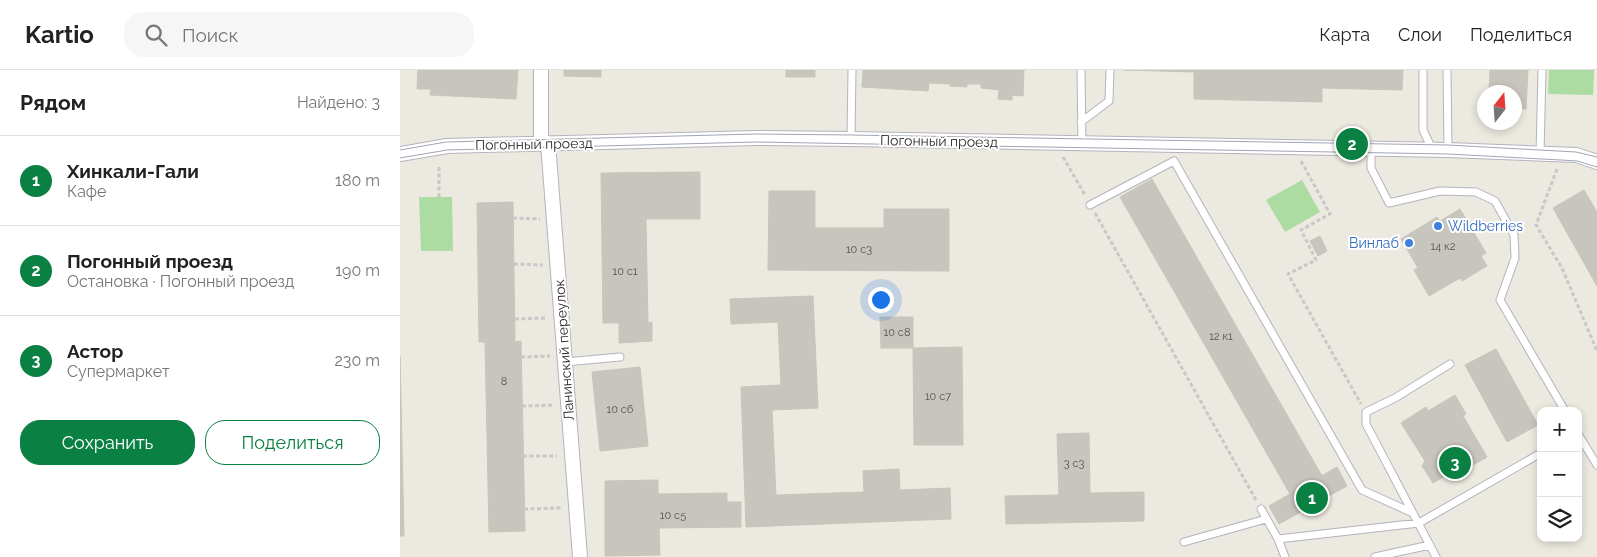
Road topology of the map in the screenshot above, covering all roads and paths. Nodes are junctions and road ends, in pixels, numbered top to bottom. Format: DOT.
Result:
graph roads {
  1 [pos="542,70"];
  2 [pos="852,70"];
  3 [pos="1080,70"];
  4 [pos="1110,70"];
  5 [pos="1423,70"];
  6 [pos="1447,70"];
  7 [pos="1542,70"];
  8 [pos="1082,122"];
  9 [pos="851,139"];
  10 [pos="544,143"];
  11 [pos="1055,143"];
  12 [pos="1082,144"];
  13 [pos="1293,148"];
  14 [pos="1371,149"];
  15 [pos="1432,149"];
  16 [pos="1448,150"];
  17 [pos="400,154"];
  18 [pos="1540,154"];
  19 [pos="1563,155"];
  20 [pos="1597,162"];
  21 [pos="440,167"];
  22 [pos="439,197"];
  23 [pos="1090,205"];
  24 [pos="513,218"];
  25 [pos="546,219"];
  26 [pos="514,264"];
  27 [pos="550,265"];
  28 [pos="554,318"];
  29 [pos="515,319"];
  30 [pos="1597,351"];
  31 [pos="521,357"];
  32 [pos="620,357"];
  33 [pos="561,359"];
  34 [pos="1450,364"];
  35 [pos="562,405"];
  36 [pos="522,406"];
  37 [pos="1562,407"];
  38 [pos="1366,412"];
  39 [pos="1582,440"];
  40 [pos="1537,455"];
  41 [pos="523,456"];
  42 [pos="566,456"];
  43 [pos="1597,464"];
  44 [pos="524,508"];
  45 [pos="570,508"];
  46 [pos="1261,509"];
  47 [pos="1413,513"];
  48 [pos="1266,519"];
  49 [pos="1419,523"];
  50 [pos="1278,540"];
  51 [pos="1184,542"];
  52 [pos="1430,546"];
  53 [pos="580,557"];
  54 [pos="1285,557"];
  55 [pos="1375,557"];
  56 [pos="1436,557"];
  1 -- 10 [label="street, Ланинский переулок"];
  2 -- 9 [label="lane"];
  3 -- 8 [label="lane"];
  4 -- 8 [label="lane"];
  5 -- 15 [label="lane"];
  6 -- 16 [label="lane"];
  7 -- 18 [label="lane"];
  8 -- 12 [label="lane"];
  9 -- 10 [label="street, Погонный проезд"];
  9 -- 11 [label="street, Погонный проезд"];
  10 -- 17 [label="street, Погонный проезд"];
  10 -- 33 [label="street, Ланинский переулок"];
  11 -- 12 [label="street, Погонный проезд"];
  11 -- 23 [label="path"];
  12 -- 13 [label="street, Погонный проезд"];
  13 -- 14 [label="street, Погонный проезд"];
  13 -- 38 [label="path"];
  14 -- 15 [label="street, Погонный проезд"];
  14 -- 37 [label="lane"];
  15 -- 16 [label="street, Погонный проезд"];
  16 -- 18 [label="street, Погонный проезд"];
  18 -- 19 [label="street, Погонный проезд"];
  19 -- 20 [label="street, Погонный проезд"];
  19 -- 30 [label="path"];
  21 -- 22 [label="path"];
  23 -- 46 [label="path"];
  23 -- 47 [label="lane"];
  24 -- 25 [label="path"];
  26 -- 27 [label="path"];
  28 -- 29 [label="path"];
  31 -- 33 [label="path"];
  32 -- 33 [label="lane"];
  33 -- 53 [label="street, Ланинский переулок"];
  34 -- 38 [label="lane"];
  35 -- 36 [label="path"];
  38 -- 47 [label="lane"];
  39 -- 43 [label="lane"];
  40 -- 49 [label="lane"];
  41 -- 42 [label="path"];
  44 -- 45 [label="path"];
  46 -- 48 [label="lane"];
  47 -- 49 [label="lane"];
  48 -- 50 [label="lane"];
  48 -- 51 [label="lane"];
  49 -- 50 [label="lane"];
  49 -- 52 [label="lane"];
  50 -- 54 [label="lane"];
  52 -- 55 [label="lane"];
  52 -- 56 [label="lane"];
}
